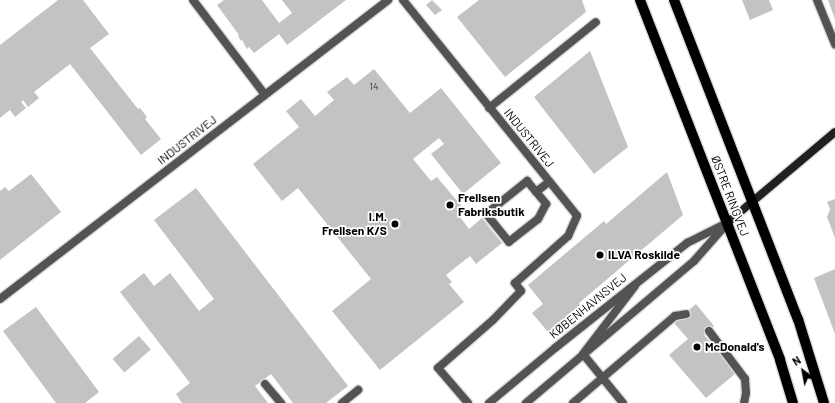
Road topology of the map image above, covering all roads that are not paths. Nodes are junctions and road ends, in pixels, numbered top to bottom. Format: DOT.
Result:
graph roads {
  1 [pos="193,0"];
  2 [pos="388,0"];
  3 [pos="403,0"];
  4 [pos="640,0"];
  5 [pos="674,0"];
  6 [pos="817,0"];
  7 [pos="596,22"];
  8 [pos="835,44"];
  9 [pos="265,95"];
  10 [pos="490,108"];
  11 [pos="834,135"];
  12 [pos="549,182"];
  13 [pos="536,192"];
  14 [pos="753,200"];
  15 [pos="727,223"];
  16 [pos="640,280"];
  17 [pos="0,300"];
  18 [pos="686,314"];
  19 [pos="708,331"];
  20 [pos="583,354"];
  21 [pos="602,378"];
  22 [pos="265,384"];
  23 [pos="358,390"];
  24 [pos="281,403"];
  25 [pos="342,403"];
  26 [pos="468,403"];
  27 [pos="489,403"];
  28 [pos="526,403"];
  29 [pos="573,403"];
  30 [pos="623,403"];
  31 [pos="744,403"];
  32 [pos="793,403"];
  33 [pos="824,403"];
  1 -- 9 [label="street"];
  2 -- 9 [label="street, INDUSTRIVEJ"];
  3 -- 10 [label="street, INDUSTRIVEJ"];
  4 -- 15 [label="main road, ØSTRE RINGVEJ"];
  5 -- 14 [label="main road, ØSTRE RINGVEJ"];
  6 -- 8 [label="street"];
  7 -- 10 [label="street"];
  9 -- 17 [label="street, INDUSTRIVEJ"];
  10 -- 12 [label="street, INDUSTRIVEJ"];
  11 -- 14 [label="main road, KØBENHAVNSVEJ"];
  12 -- 13 [label="street"];
  12 -- 26 [label="street, INDUSTRIVEJ"];
  13 -- 13 [label="street"];
  14 -- 15 [label="main road, KØBENHAVNSVEJ"];
  14 -- 33 [label="main road, ØSTRE RINGVEJ"];
  15 -- 16 [label="street, KØBENHAVNSVEJ"];
  15 -- 20 [label="street, KØBENHAVNSVEJ"];
  15 -- 32 [label="main road, ØSTRE RINGVEJ"];
  16 -- 20 [label="street"];
  16 -- 27 [label="street, KØBENHAVNSVEJ"];
  18 -- 21 [label="street"];
  19 -- 31 [label="street"];
  20 -- 21 [label="street"];
  20 -- 28 [label="street, KØBENHAVNSVEJ"];
  21 -- 29 [label="street"];
  21 -- 30 [label="street"];
  22 -- 24 [label="street"];
  23 -- 25 [label="street"];
}
